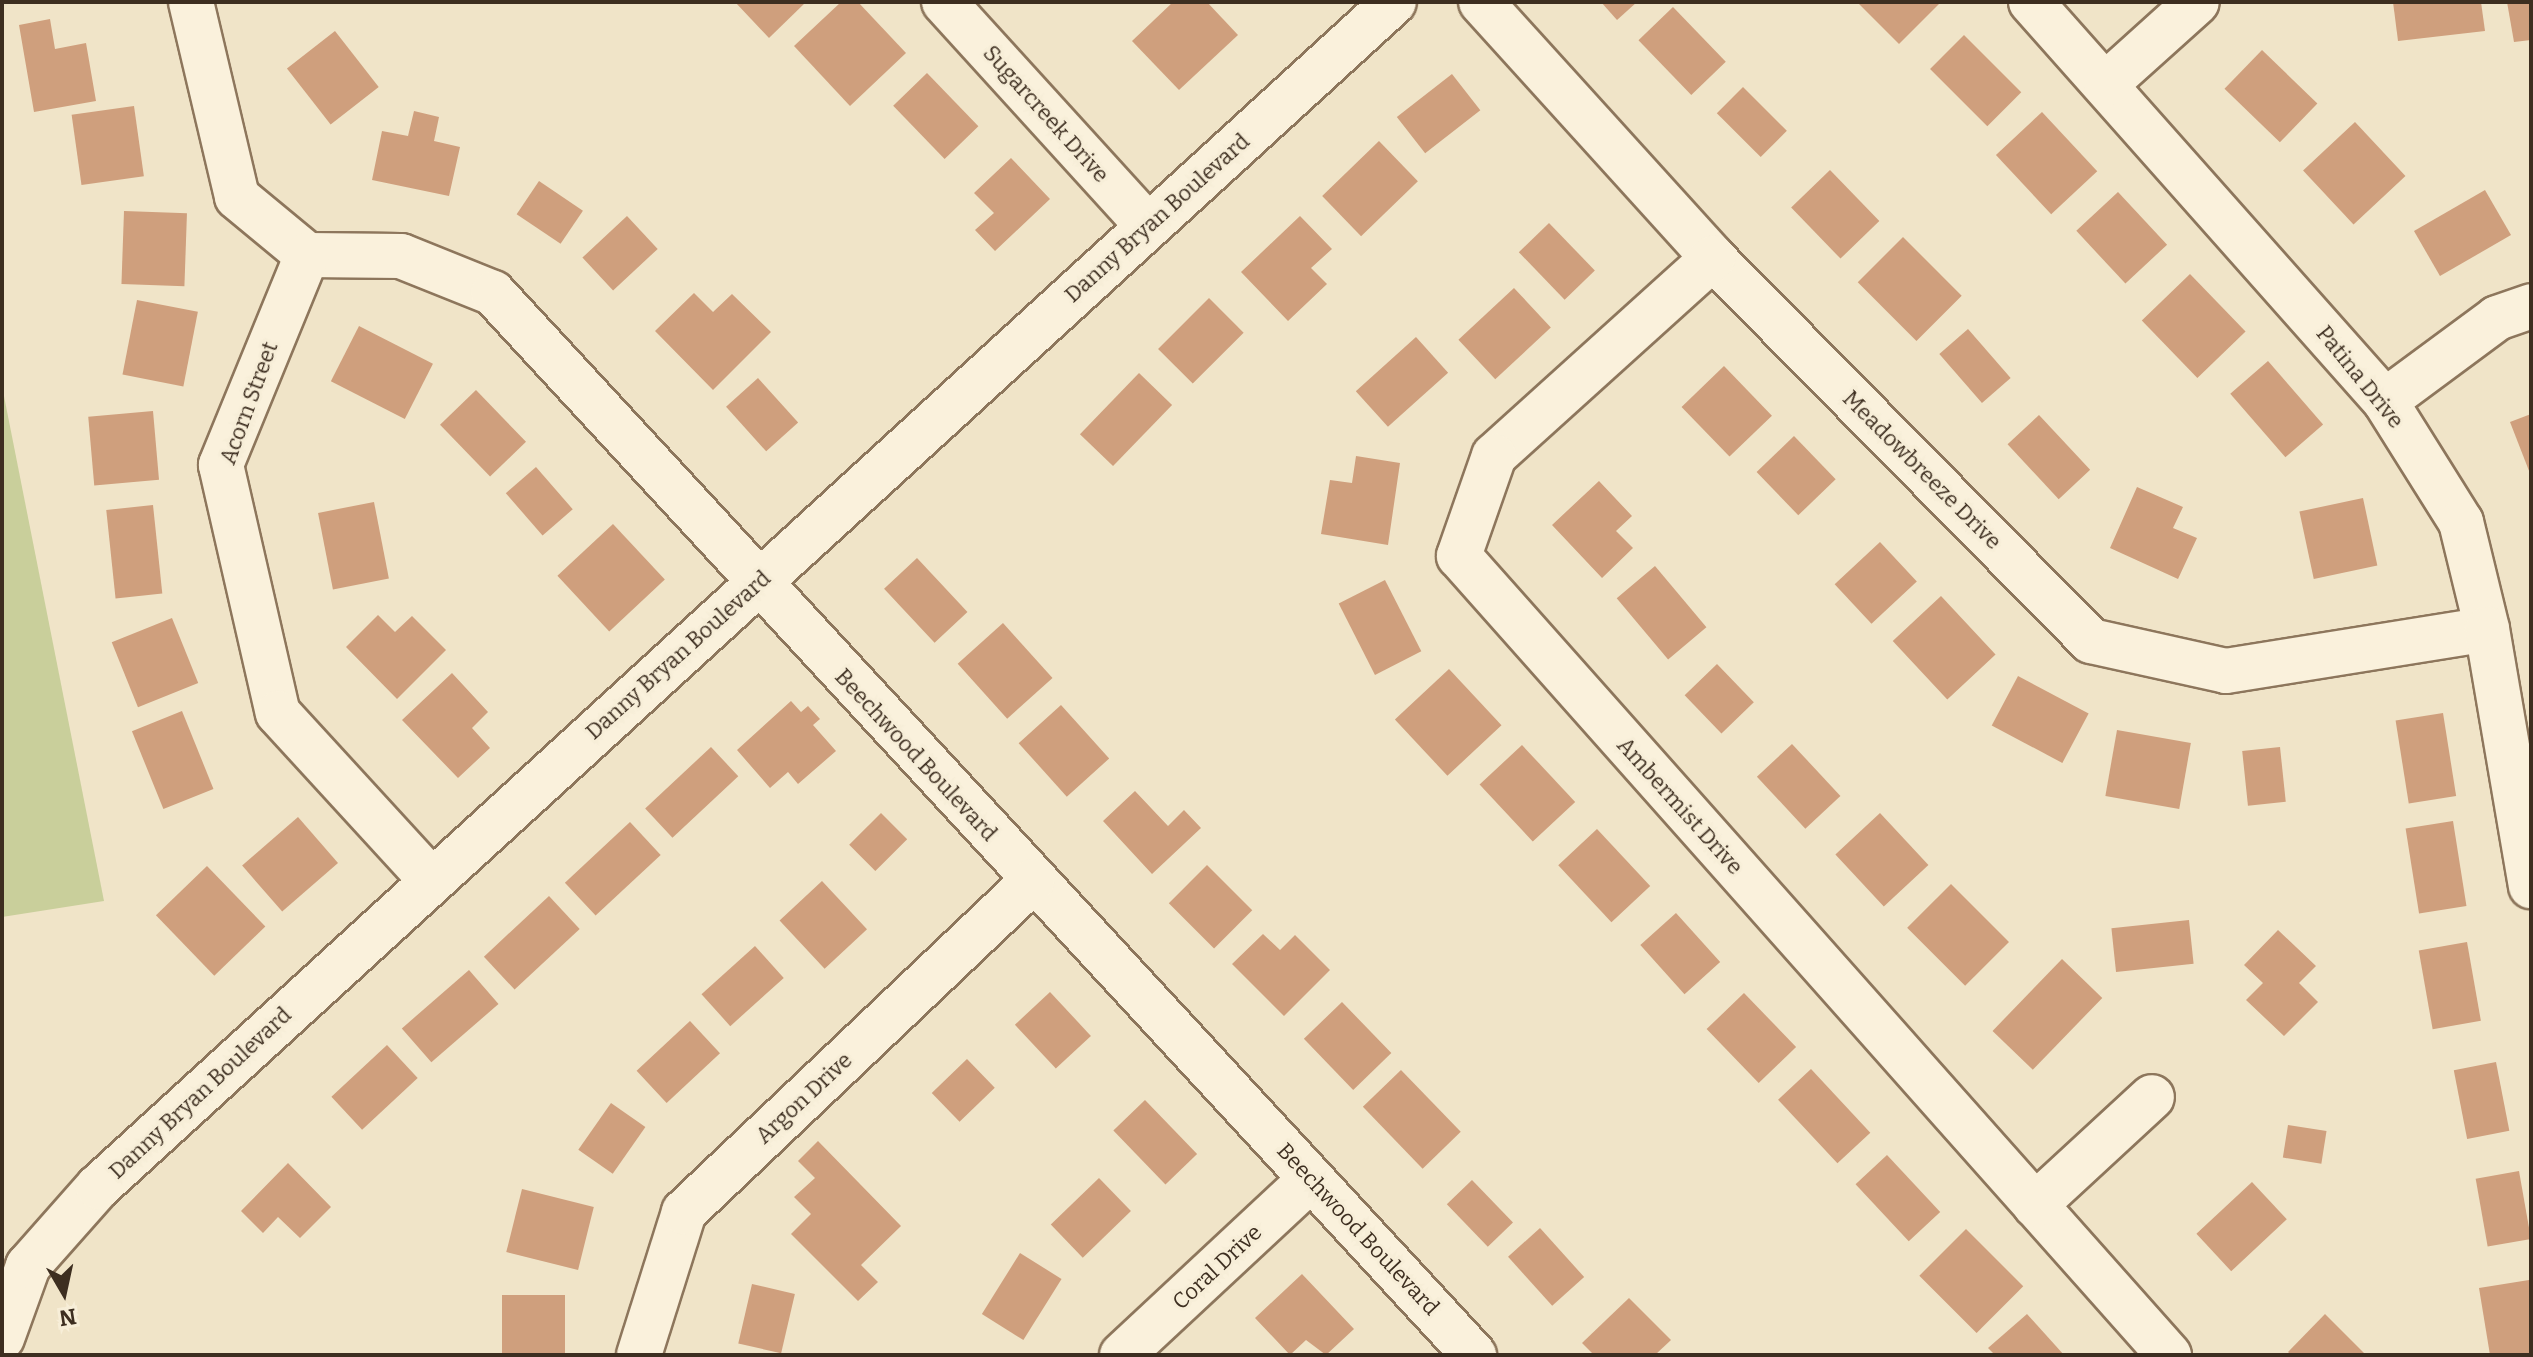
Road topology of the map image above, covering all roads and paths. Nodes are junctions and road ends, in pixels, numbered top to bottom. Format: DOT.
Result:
graph roads {
  1 [pos="191,2"];
  2 [pos="944,2"];
  3 [pos="1394,2"];
  4 [pos="1481,2"];
  5 [pos="2031,2"];
  6 [pos="2197,2"];
  7 [pos="2106,84"];
  8 [pos="1148,226"];
  9 [pos="307,255"];
  10 [pos="1713,258"];
  11 [pos="2531,306"];
  12 [pos="2385,401"];
  13 [pos="757,582"];
  14 [pos="2487,629"];
  15 [pos="431,880"];
  16 [pos="1032,882"];
  17 [pos="2531,886"];
  18 [pos="2152,1097"];
  19 [pos="1311,1179"];
  20 [pos="2035,1205"];
  21 [pos="2,1338"];
  22 [pos="639,1355"];
  23 [pos="1122,1355"];
  24 [pos="1474,1355"];
  25 [pos="2169,1355"];
  1 -- 9 [label="street"];
  2 -- 8 [label="street, Sugarcreek Drive"];
  3 -- 8 [label="street, Danny Bryan Boulevard"];
  4 -- 10 [label="street, Meadowbreeze Drive"];
  5 -- 7 [label="street, Patina Drive"];
  6 -- 7 [label="street"];
  7 -- 12 [label="street, Patina Drive"];
  8 -- 13 [label="street, Danny Bryan Boulevard"];
  9 -- 13 [label="street, Beechwood Boulevard"];
  9 -- 15 [label="street, Acorn Street"];
  10 -- 14 [label="street, Meadowbreeze Drive"];
  10 -- 20 [label="street, Ambermist Drive"];
  11 -- 12 [label="street"];
  12 -- 14 [label="street, Patina Drive"];
  13 -- 15 [label="street, Danny Bryan Boulevard"];
  13 -- 16 [label="street, Beechwood Boulevard"];
  14 -- 17 [label="street, Patina Drive"];
  15 -- 21 [label="street, Danny Bryan Boulevard"];
  16 -- 19 [label="street, Beechwood Boulevard"];
  16 -- 22 [label="street, Argon Drive"];
  18 -- 20 [label="street"];
  19 -- 23 [label="street, Coral Drive"];
  19 -- 24 [label="street, Beechwood Boulevard"];
  20 -- 25 [label="street, Ambermist Drive"];
}
